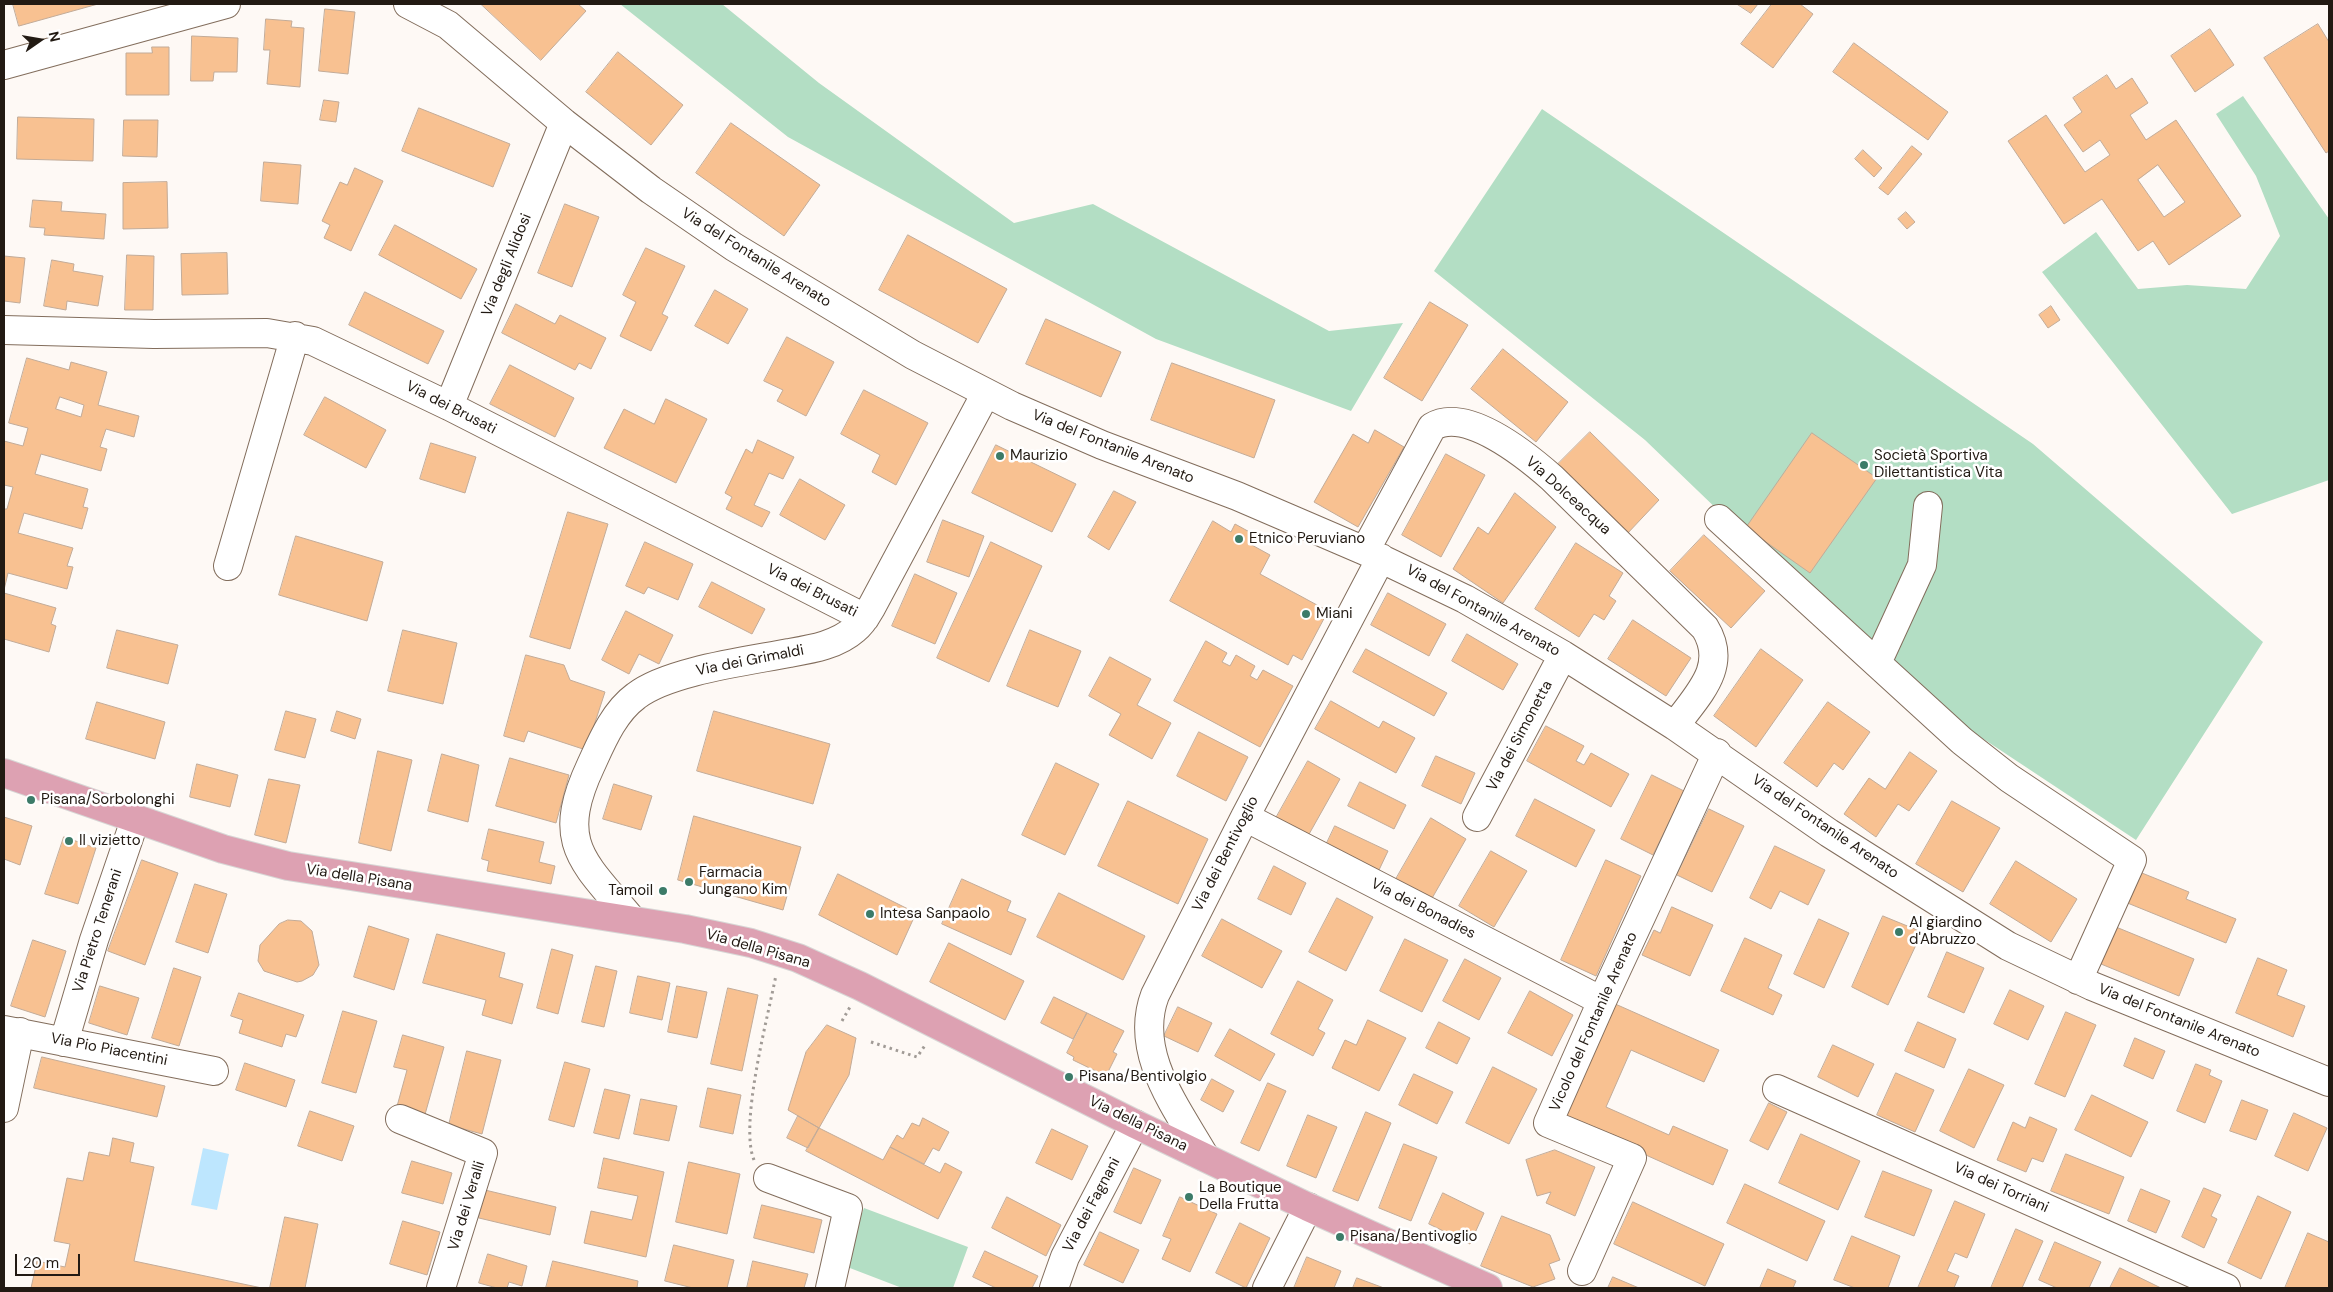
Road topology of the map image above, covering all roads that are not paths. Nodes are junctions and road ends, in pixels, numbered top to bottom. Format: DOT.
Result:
graph roads {
  1 [pos="226,4"];
  2 [pos="408,4"];
  3 [pos="4,65"];
  4 [pos="564,123"];
  5 [pos="4,330"];
  6 [pos="295,336"];
  7 [pos="986,393"];
  8 [pos="449,406"];
  9 [pos="1928,506"];
  10 [pos="1719,519"];
  11 [pos="1373,554"];
  12 [pos="228,566"];
  13 [pos="865,618"];
  14 [pos="1563,655"];
  15 [pos="1877,663"];
  16 [pos="1675,726"];
  17 [pos="1717,753"];
  18 [pos="4,773"];
  19 [pos="1244,817"];
  20 [pos="1477,817"];
  21 [pos="134,820"];
  22 [pos="632,920"];
  23 [pos="2078,980"];
  24 [pos="1602,1001"];
  25 [pos="12,1031"];
  26 [pos="64,1042"];
  27 [pos="214,1071"];
  28 [pos="2329,1082"];
  29 [pos="1777,1088"];
  30 [pos="4,1108"];
  31 [pos="400,1119"];
  32 [pos="1135,1124"];
  33 [pos="1204,1157"];
  34 [pos="768,1178"];
  35 [pos="1308,1206"];
  36 [pos="1582,1270"];
  37 [pos="1482,1287"];
  38 [pos="442,1288"];
  39 [pos="830,1288"];
  40 [pos="1054,1288"];
  41 [pos="1267,1288"];
  42 [pos="2226,1288"];
  1 -- 3 [label="street"];
  2 -- 4 [label="street, Via del Fontanile Arenato"];
  4 -- 7 [label="street, Via del Fontanile Arenato"];
  4 -- 8 [label="street, Via degli Alidosi"];
  5 -- 6 [label="street, Via dei Brusati"];
  6 -- 8 [label="street, Via dei Brusati"];
  6 -- 12 [label="street"];
  7 -- 11 [label="street, Via del Fontanile Arenato"];
  7 -- 13 [label="street, Via dei Grimaldi"];
  8 -- 13 [label="street, Via dei Brusati"];
  9 -- 15 [label="street"];
  10 -- 15 [label="street"];
  11 -- 14 [label="street, Via del Fontanile Arenato"];
  11 -- 16 [label="street, Via Dolceacqua"];
  11 -- 19 [label="street, Via dei Bentivoglio"];
  13 -- 22 [label="street, Via dei Grimaldi"];
  14 -- 16 [label="street, Via del Fontanile Arenato"];
  14 -- 20 [label="street, Via dei Simonetta"];
  15 -- 23 [label="street"];
  16 -- 17 [label="street, Via del Fontanile Arenato"];
  17 -- 23 [label="street, Via del Fontanile Arenato"];
  17 -- 24 [label="street, Vicolo del Fontanile Arenato"];
  18 -- 21 [label="main road, Via della Pisana"];
  19 -- 24 [label="street, Via dei Bonadies"];
  19 -- 33 [label="street, Via dei Bentivoglio"];
  21 -- 22 [label="main road, Via della Pisana"];
  21 -- 26 [label="street, Via Pietro Tenerani"];
  22 -- 32 [label="main road, Via della Pisana"];
  23 -- 28 [label="street, Via del Fontanile Arenato"];
  24 -- 36 [label="street, Vicolo del Fontanile Arenato"];
  25 -- 26 [label="street, Via Pio Piacentini"];
  25 -- 30 [label="street"];
  26 -- 27 [label="street, Via Pio Piacentini"];
  29 -- 42 [label="street, Via dei Torriani"];
  31 -- 38 [label="street, Via dei Veralli"];
  32 -- 33 [label="main road, Via della Pisana"];
  32 -- 40 [label="street, Via dei Fagnani"];
  33 -- 35 [label="main road, Via della Pisana"];
  34 -- 39 [label="street"];
  35 -- 37 [label="main road, Via della Pisana"];
  35 -- 41 [label="street"];
}
